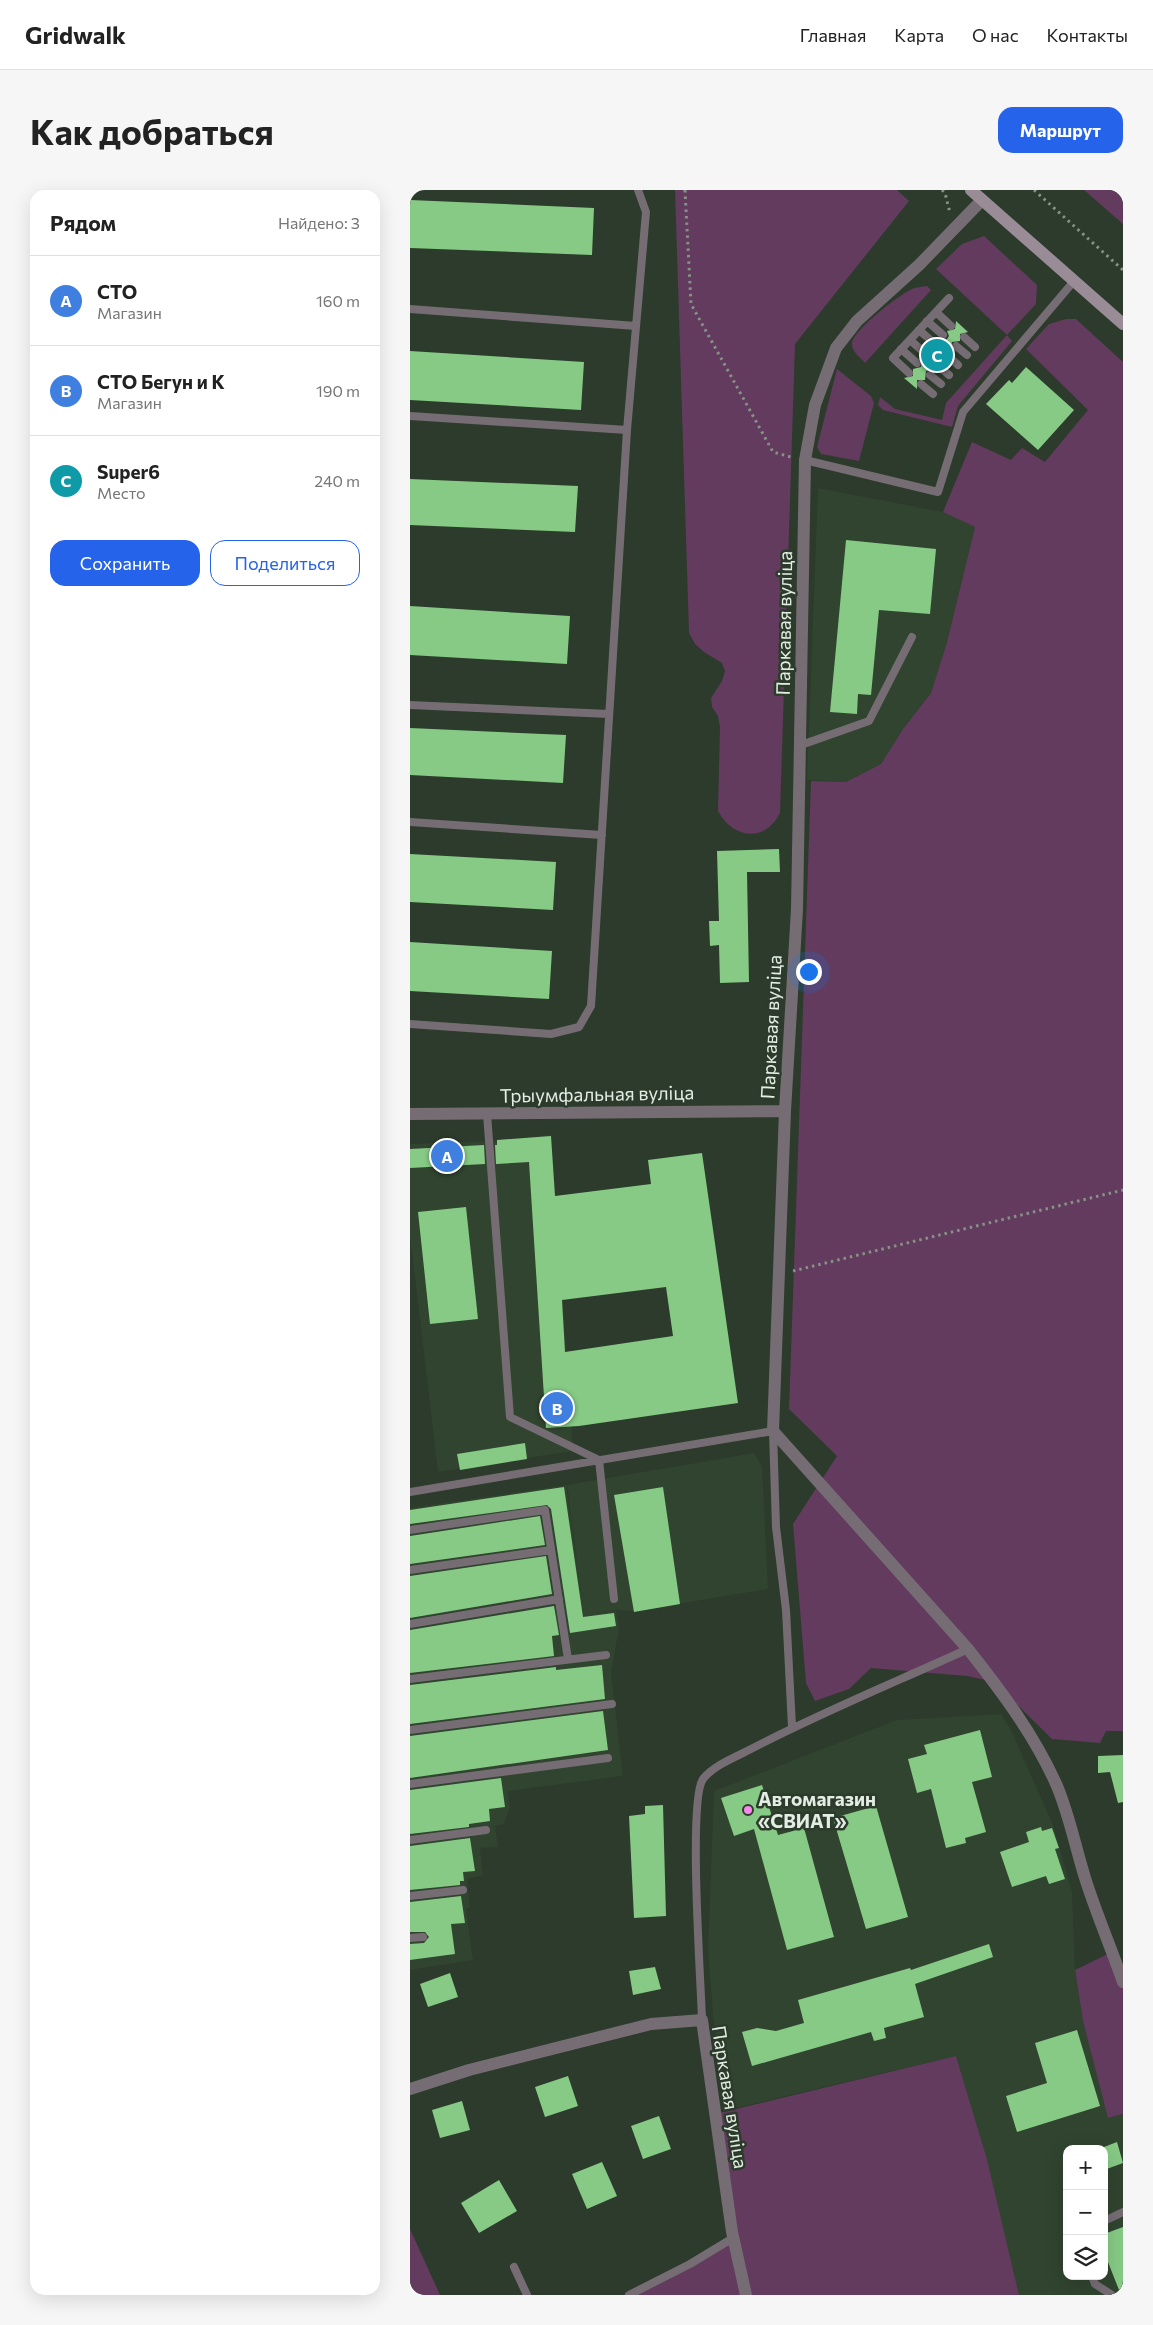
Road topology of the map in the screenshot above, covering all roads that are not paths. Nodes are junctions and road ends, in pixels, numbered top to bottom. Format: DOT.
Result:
graph roads {
  1 [pos="638,190"];
  2 [pos="971,190"];
  3 [pos="982,200"];
  4 [pos="1074,282"];
  5 [pos="949,298"];
  6 [pos="410,309"];
  7 [pos="936,312"];
  8 [pos="927,321"];
  9 [pos="1123,324"];
  10 [pos="636,326"];
  11 [pos="951,326"];
  12 [pos="919,330"];
  13 [pos="943,335"];
  14 [pos="964,337"];
  15 [pos="910,340"];
  16 [pos="935,344"];
  17 [pos="956,346"];
  18 [pos="975,347"];
  19 [pos="901,349"];
  20 [pos="926,354"];
  21 [pos="947,355"];
  22 [pos="967,355"];
  23 [pos="918,364"];
  24 [pos="938,365"];
  25 [pos="958,365"];
  26 [pos="909,373"];
  27 [pos="930,374"];
  28 [pos="949,375"];
  29 [pos="921,384"];
  30 [pos="941,384"];
  31 [pos="932,394"];
  32 [pos="410,416"];
  33 [pos="627,430"];
  34 [pos="805,460"];
  35 [pos="912,637"];
  36 [pos="410,705"];
  37 [pos="609,714"];
  38 [pos="801,745"];
  39 [pos="410,822"];
  40 [pos="602,835"];
  41 [pos="410,1024"];
  42 [pos="785,1111"];
  43 [pos="410,1114"];
  44 [pos="487,1114"];
  45 [pos="773,1431"];
  46 [pos="599,1460"];
  47 [pos="410,1492"];
  48 [pos="410,1530"];
  49 [pos="551,1550"];
  50 [pos="410,1570"];
  51 [pos="559,1599"];
  52 [pos="614,1599"];
  53 [pos="410,1624"];
  54 [pos="968,1649"];
  55 [pos="606,1655"];
  56 [pos="568,1659"];
  57 [pos="410,1679"];
  58 [pos="612,1704"];
  59 [pos="792,1727"];
  60 [pos="410,1730"];
  61 [pos="608,1758"];
  62 [pos="410,1784"];
  63 [pos="486,1830"];
  64 [pos="410,1840"];
  65 [pos="463,1890"];
  66 [pos="410,1896"];
  67 [pos="423,1937"];
  68 [pos="410,1938"];
  69 [pos="1123,1982"];
  70 [pos="702,2020"];
  71 [pos="410,2089"];
  72 [pos="1123,2212"];
  73 [pos="1108,2219"];
  74 [pos="733,2238"];
  75 [pos="514,2267"];
  76 [pos="1094,2280"];
  77 [pos="527,2295"];
  78 [pos="629,2295"];
  79 [pos="746,2295"];
  80 [pos="1112,2295"];
  1 -- 10 [label="lane"];
  2 -- 3 [label="main road"];
  3 -- 4 [label="main road"];
  3 -- 34 [label="street, Паркавая вуліца"];
  4 -- 9 [label="main road"];
  4 -- 34 [label="lane"];
  5 -- 7 [label="lane"];
  6 -- 10 [label="lane"];
  7 -- 8 [label="lane"];
  7 -- 11 [label="lane"];
  8 -- 12 [label="lane"];
  8 -- 13 [label="lane"];
  10 -- 33 [label="lane"];
  12 -- 15 [label="lane"];
  12 -- 16 [label="lane"];
  14 -- 18 [label="lane"];
  15 -- 19 [label="lane"];
  15 -- 20 [label="lane"];
  17 -- 22 [label="lane"];
  19 -- 23 [label="lane"];
  19 -- 26 [label="lane"];
  21 -- 25 [label="lane"];
  24 -- 28 [label="lane"];
  27 -- 30 [label="lane"];
  29 -- 31 [label="lane"];
  32 -- 33 [label="lane"];
  33 -- 37 [label="lane"];
  34 -- 38 [label="street, Паркавая вуліца"];
  35 -- 38 [label="lane"];
  36 -- 37 [label="lane"];
  37 -- 40 [label="lane"];
  38 -- 42 [label="street, Паркавая вуліца"];
  39 -- 40 [label="lane"];
  40 -- 41 [label="lane"];
  42 -- 44 [label="street, Трыумфальная вуліца"];
  42 -- 45 [label="street, Паркавая вуліца"];
  43 -- 44 [label="street, Трыумфальная вуліца"];
  44 -- 46 [label="lane"];
  45 -- 46 [label="lane"];
  45 -- 54 [label="street"];
  45 -- 59 [label="lane"];
  46 -- 47 [label="lane"];
  46 -- 52 [label="lane"];
  48 -- 49 [label="lane"];
  49 -- 50 [label="lane"];
  49 -- 51 [label="lane"];
  51 -- 53 [label="lane"];
  51 -- 56 [label="lane"];
  54 -- 59 [label="lane"];
  54 -- 69 [label="street"];
  55 -- 56 [label="lane"];
  56 -- 57 [label="lane"];
  58 -- 60 [label="lane"];
  59 -- 70 [label="lane"];
  61 -- 62 [label="lane"];
  63 -- 64 [label="lane"];
  65 -- 66 [label="lane"];
  67 -- 68 [label="lane"];
  70 -- 71 [label="street, Паркавая вуліца"];
  70 -- 74 [label="street, Паркавая вуліца"];
  72 -- 73 [label="lane"];
  74 -- 78 [label="lane"];
  74 -- 79 [label="street, Паркавая вуліца"];
  75 -- 77 [label="lane"];
  76 -- 80 [label="lane"];
}
